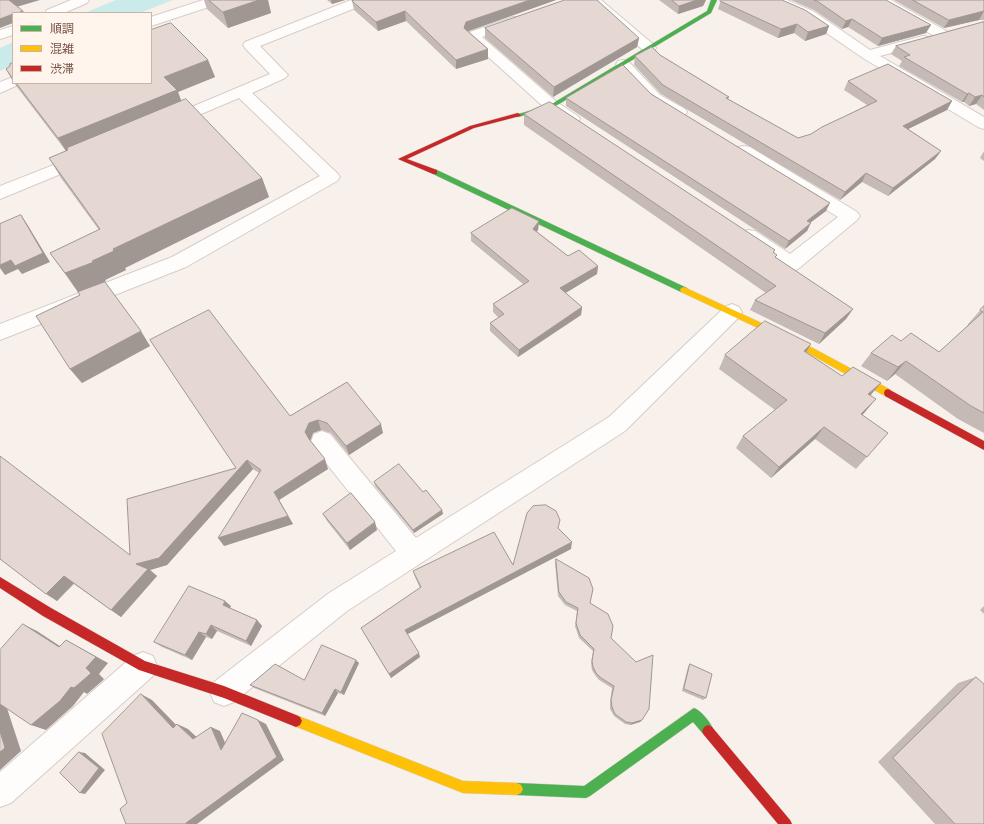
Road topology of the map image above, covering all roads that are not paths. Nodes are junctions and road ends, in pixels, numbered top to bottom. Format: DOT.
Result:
graph roads {
  1 [pos="82,0"];
  2 [pos="216,0"];
  3 [pos="363,0"];
  4 [pos="593,0"];
  5 [pos="714,0"];
  6 [pos="881,0"];
  7 [pos="780,1"];
  8 [pos="54,12"];
  9 [pos="530,16"];
  10 [pos="152,22"];
  11 [pos="12,30"];
  12 [pos="958,31"];
  13 [pos="0,35"];
  14 [pos="943,35"];
  15 [pos="649,48"];
  16 [pos="868,55"];
  17 [pos="623,64"];
  18 [pos="12,82"];
  19 [pos="0,88"];
  20 [pos="241,91"];
  21 [pos="552,106"];
  22 [pos="696,122"];
  23 [pos="984,124"];
  24 [pos="154,128"];
  25 [pos="585,128"];
  26 [pos="729,142"];
  27 [pos="95,153"];
  28 [pos="0,193"];
  29 [pos="738,228"];
  30 [pos="732,312"];
  31 [pos="0,332"];
  32 [pos="322,440"];
  33 [pos="984,446"];
  34 [pos="414,554"];
  35 [pos="0,582"];
  36 [pos="143,666"];
  37 [pos="224,692"];
  38 [pos="0,792"];
  39 [pos="786,824"];
  1 -- 8 [label="street"];
  2 -- 10 [label="street"];
  3 -- 20 [label="street"];
  4 -- 15 [label="street"];
  5 -- 15 [label="street"];
  6 -- 14 [label="street"];
  7 -- 16 [label="street"];
  9 -- 21 [label="street"];
  11 -- 13 [label="street"];
  12 -- 14 [label="street"];
  14 -- 16 [label="street"];
  15 -- 17 [label="street"];
  16 -- 23 [label="street"];
  17 -- 21 [label="street"];
  17 -- 22 [label="street"];
  18 -- 19 [label="street"];
  20 -- 24 [label="street"];
  20 -- 31 [label="street"];
  21 -- 25 [label="street"];
  21 -- 30 [label="street"];
  26 -- 29 [label="street"];
  27 -- 28 [label="street"];
  30 -- 33 [label="street"];
  30 -- 34 [label="street"];
  32 -- 34 [label="street"];
  34 -- 37 [label="street"];
  35 -- 36 [label="street"];
  36 -- 37 [label="street"];
  36 -- 38 [label="street"];
  37 -- 39 [label="street"];
}
